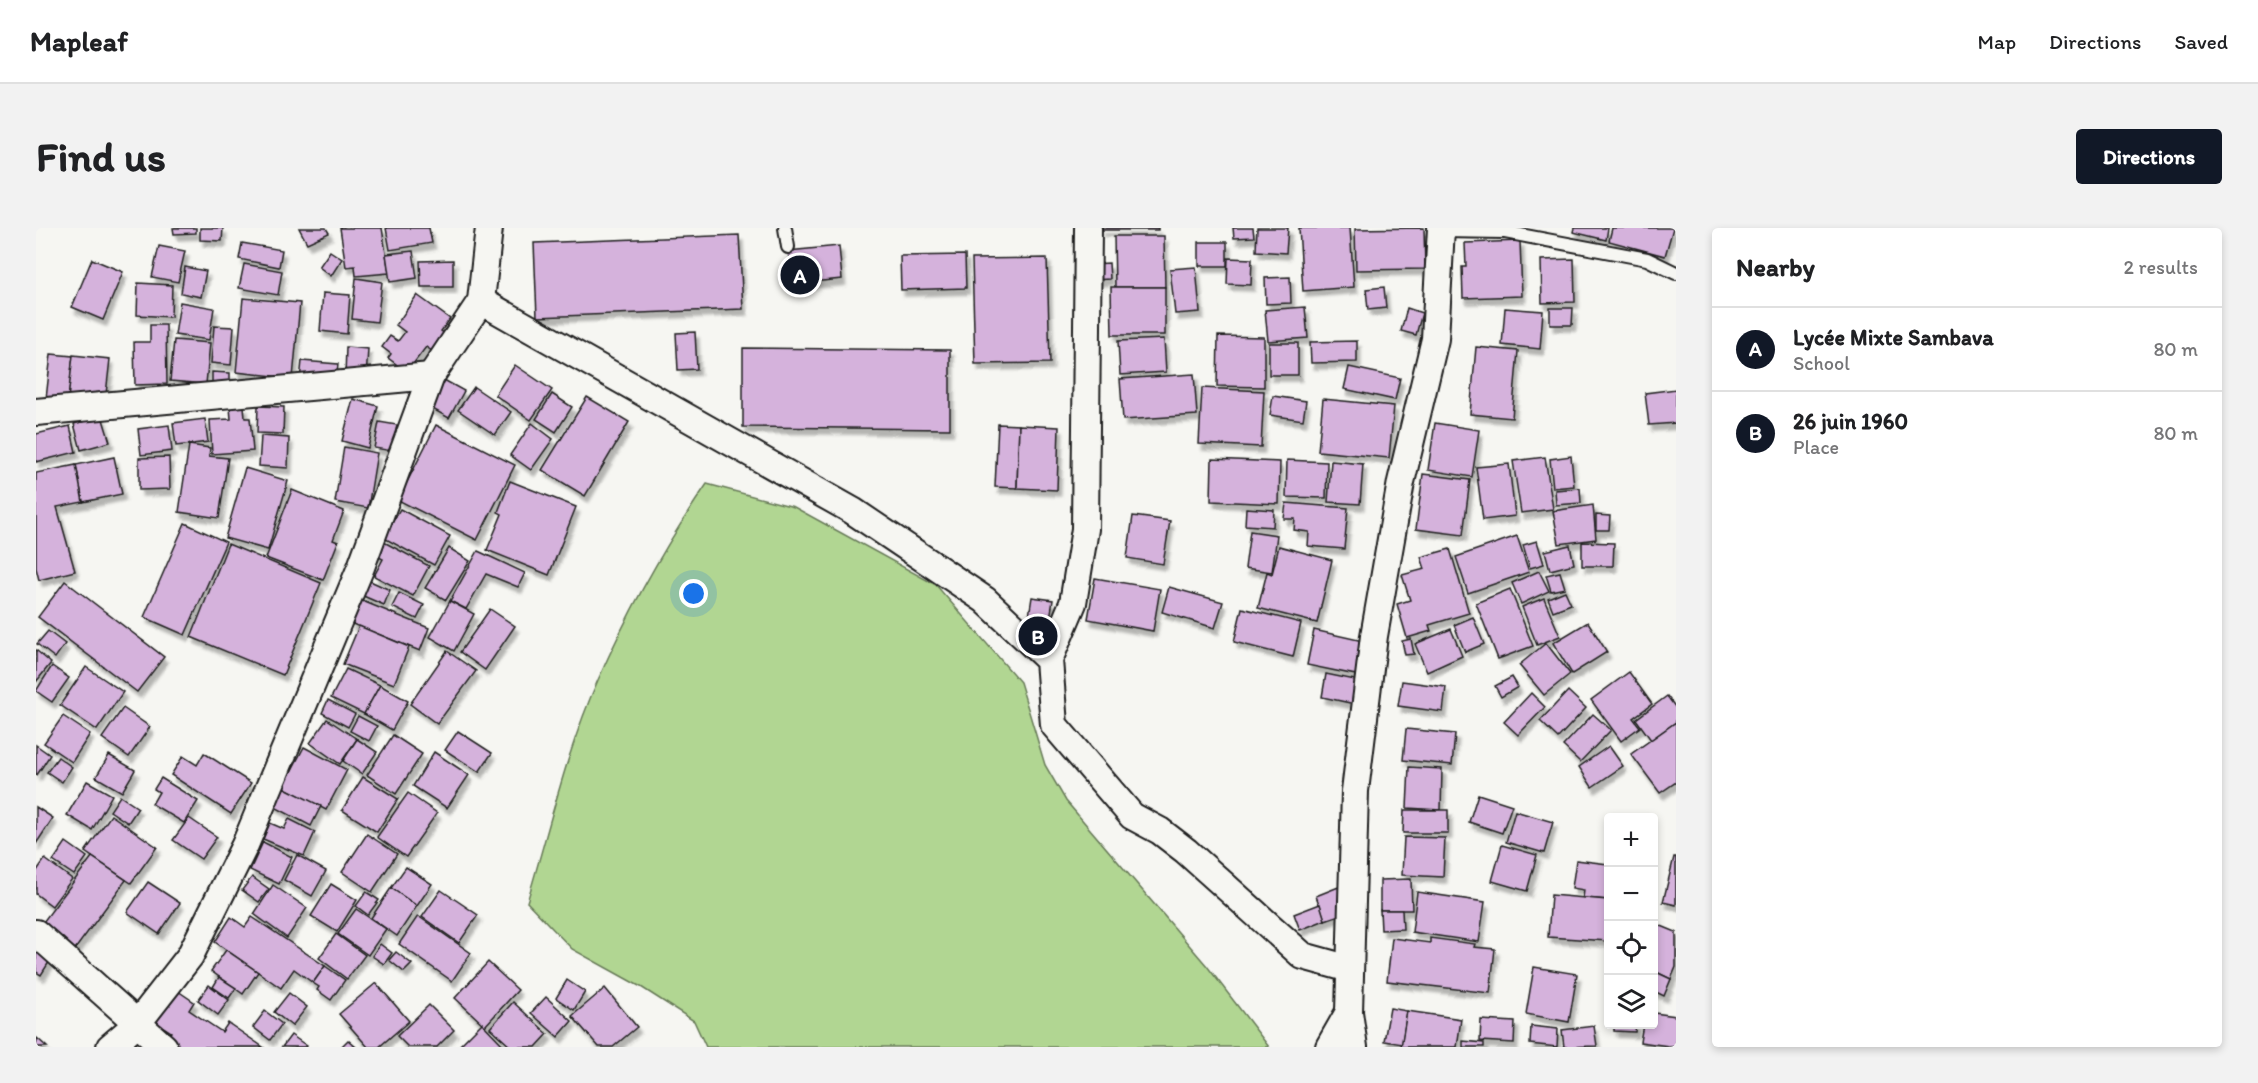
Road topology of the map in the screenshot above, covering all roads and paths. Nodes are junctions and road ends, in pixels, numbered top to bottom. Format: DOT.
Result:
graph roads {
  1 [pos="489,228"];
  2 [pos="785,228"];
  3 [pos="1088,228"];
  4 [pos="1441,230"];
  5 [pos="788,247"];
  6 [pos="1676,273"];
  7 [pos="481,301"];
  8 [pos="431,376"];
  9 [pos="36,412"];
  10 [pos="1049,660"];
  11 [pos="36,933"];
  12 [pos="1350,969"];
  13 [pos="1349,1012"];
  14 [pos="137,1024"];
  15 [pos="110,1047"];
  16 [pos="164,1047"];
  17 [pos="1329,1047"];
  18 [pos="1354,1047"];
  1 -- 7 [label="street"];
  2 -- 5 [label="lane"];
  3 -- 10 [label="street"];
  4 -- 6 [label="lane"];
  4 -- 12 [label="street"];
  7 -- 8 [label="street"];
  7 -- 10 [label="street"];
  8 -- 9 [label="street"];
  8 -- 14 [label="street"];
  10 -- 12 [label="street"];
  11 -- 14 [label="street"];
  12 -- 13 [label="street"];
  13 -- 17 [label="street"];
  13 -- 18 [label="street"];
  14 -- 15 [label="street"];
  14 -- 16 [label="street"];
}
